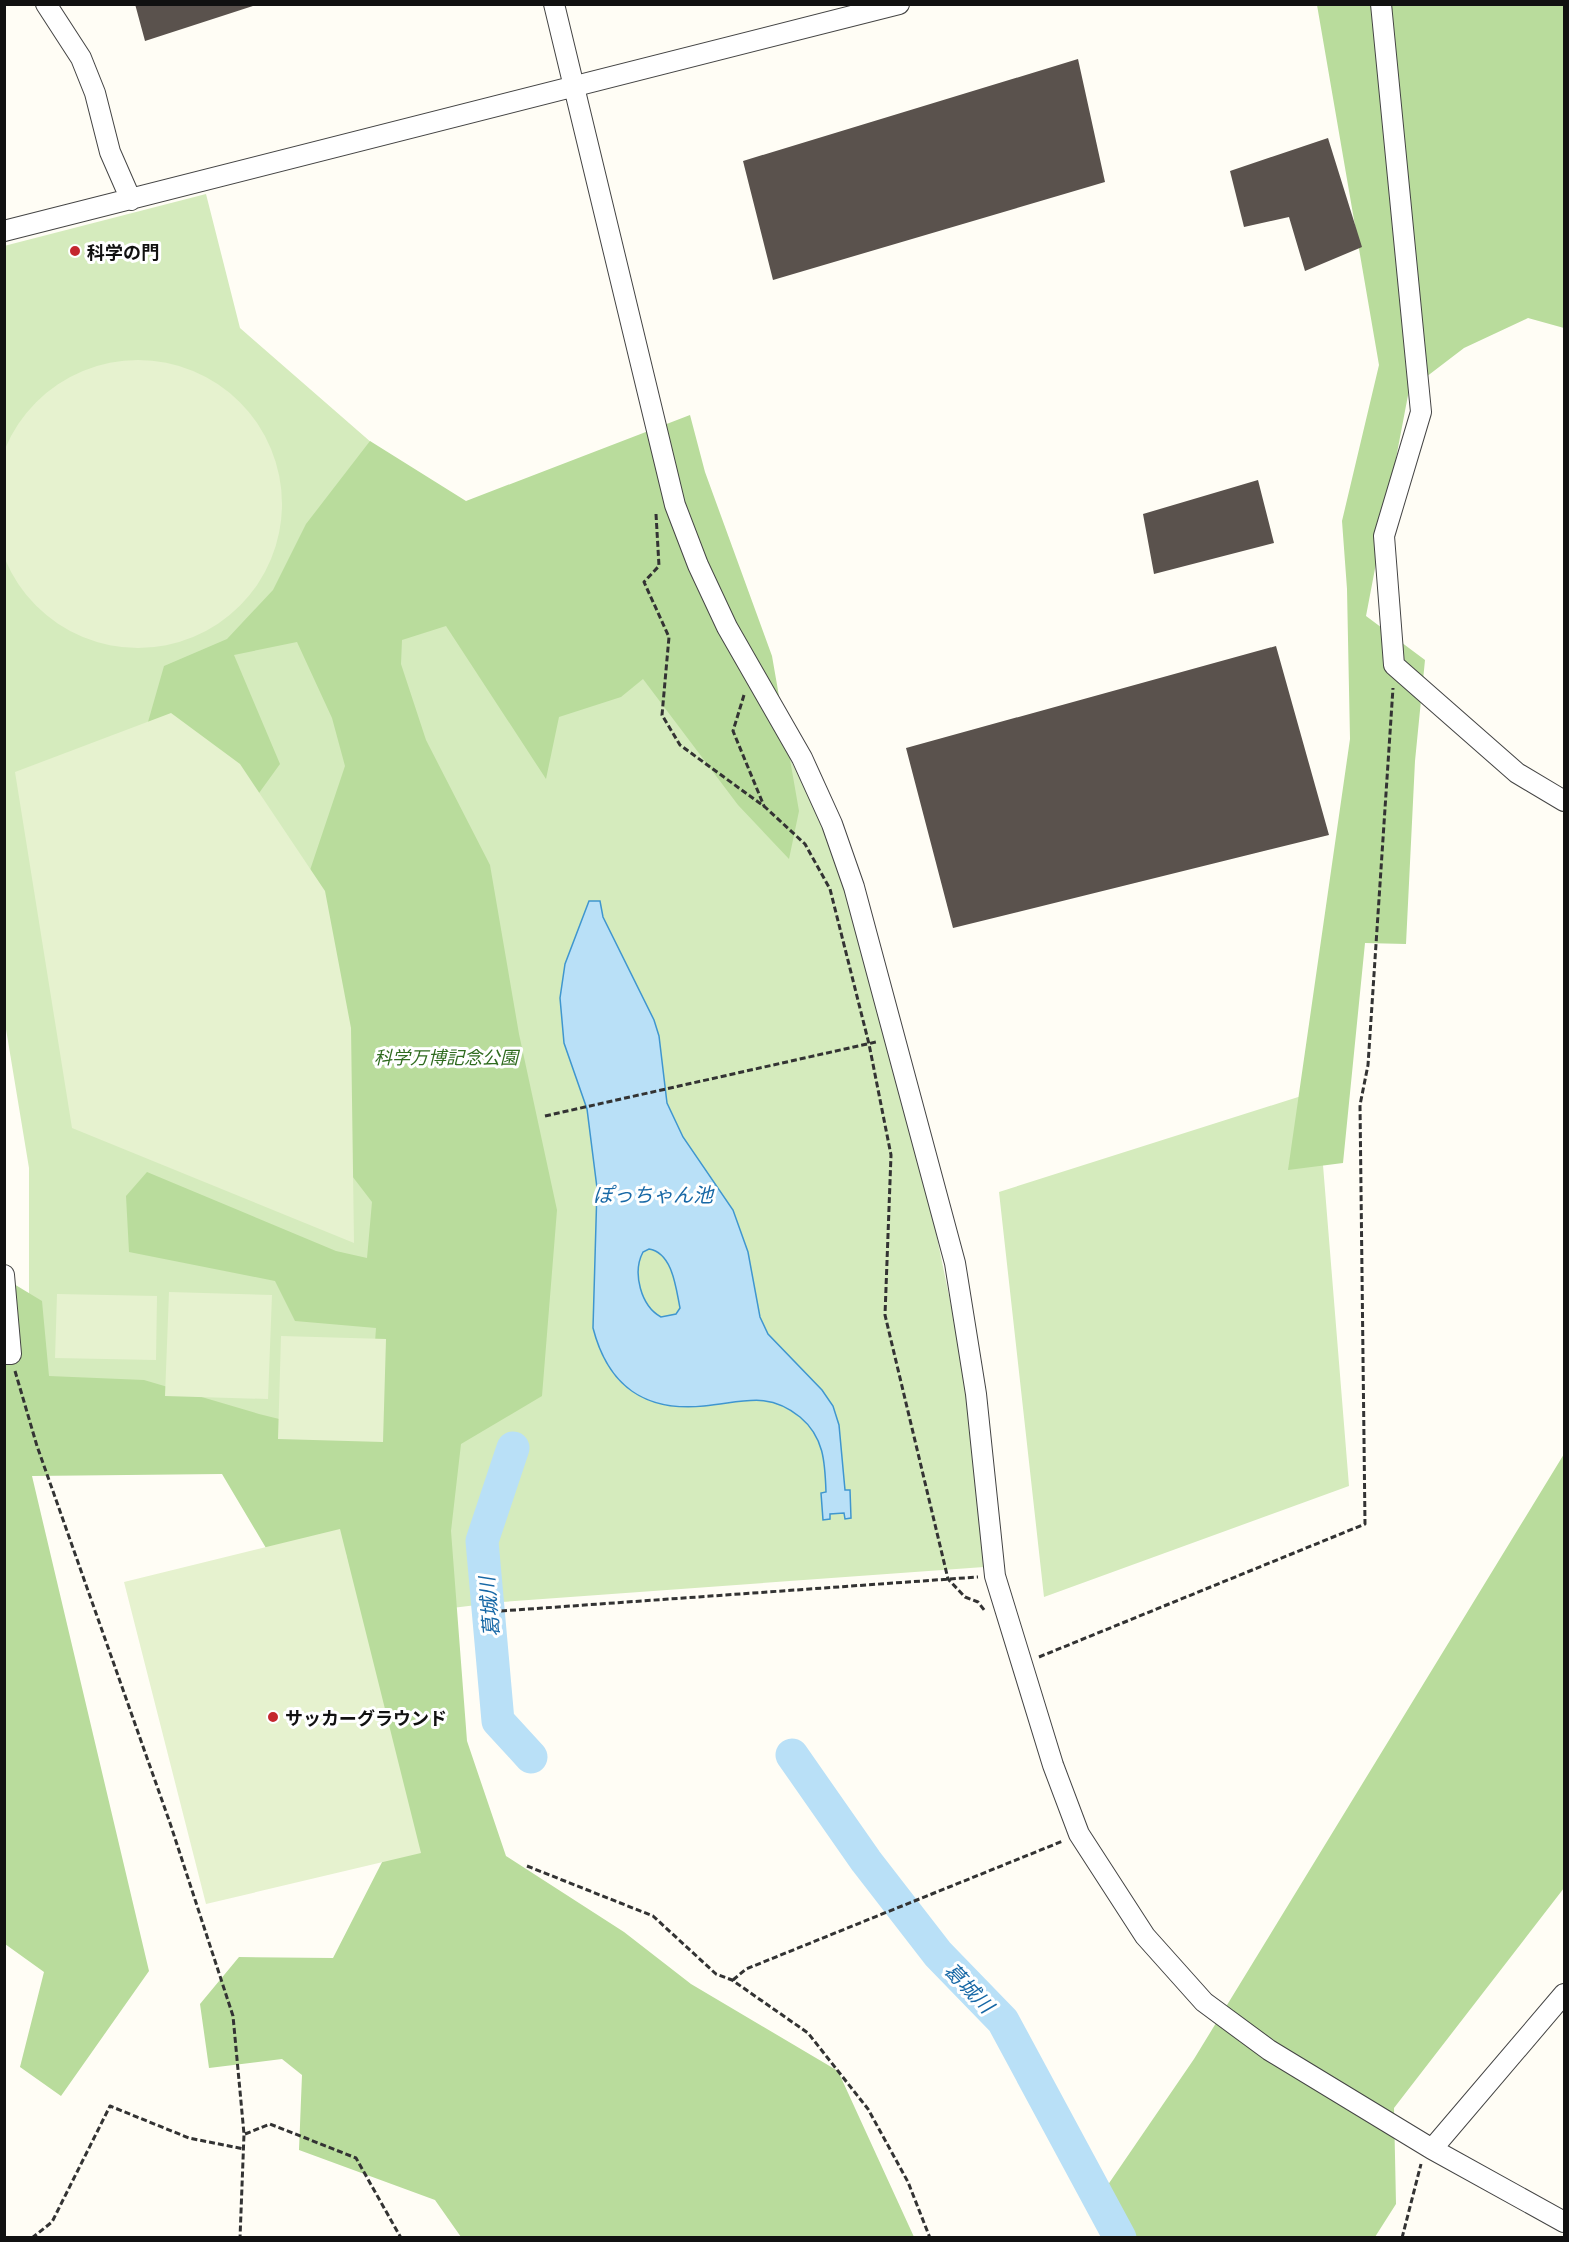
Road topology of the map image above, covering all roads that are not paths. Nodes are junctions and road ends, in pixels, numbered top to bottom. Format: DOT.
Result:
graph roads {
  1 [pos="46,4"];
  2 [pos="554,4"];
  3 [pos="899,4"];
  4 [pos="1381,4"];
  5 [pos="575,87"];
  6 [pos="131,200"];
  7 [pos="4,231"];
  8 [pos="1564,801"];
  9 [pos="4,1275"];
  10 [pos="8,1354"];
  11 [pos="1564,1994"];
  12 [pos="1432,2149"];
  13 [pos="1564,2222"];
  1 -- 6 [label="street"];
  2 -- 5 [label="street"];
  3 -- 5 [label="street"];
  4 -- 8 [label="street"];
  5 -- 6 [label="street"];
  5 -- 12 [label="street"];
  6 -- 7 [label="street"];
  9 -- 10 [label="street"];
  11 -- 12 [label="street"];
  12 -- 13 [label="street"];
}
